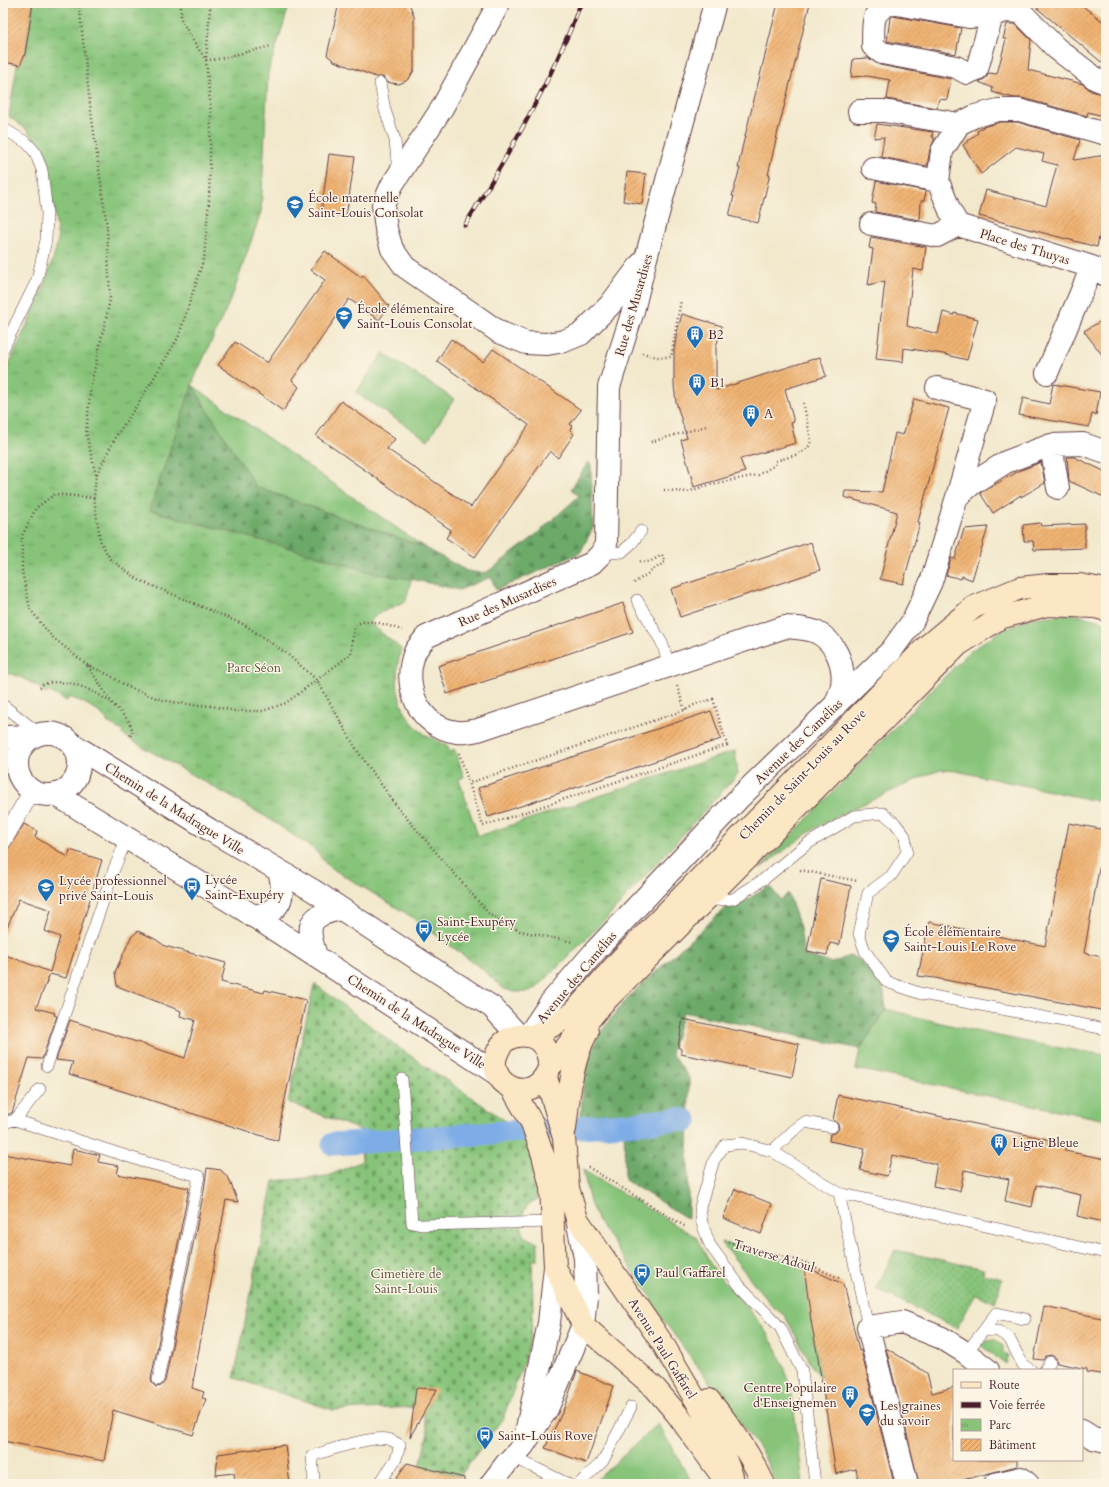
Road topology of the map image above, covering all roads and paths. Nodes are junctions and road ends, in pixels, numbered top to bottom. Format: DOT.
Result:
graph roads {
  1 [pos="79,3"];
  2 [pos="181,3"];
  3 [pos="212,3"];
  4 [pos="499,3"];
  5 [pos="714,3"];
  6 [pos="992,16"];
  7 [pos="271,46"];
  8 [pos="206,60"];
  9 [pos="1106,82"];
  10 [pos="380,83"];
  11 [pos="859,111"];
  12 [pos="959,124"];
  13 [pos="6,130"];
  14 [pos="1106,134"];
  15 [pos="873,168"];
  16 [pos="398,175"];
  17 [pos="938,181"];
  18 [pos="871,224"];
  19 [pos="958,225"];
  20 [pos="646,258"];
  21 [pos="1099,271"];
  22 [pos="681,300"];
  23 [pos="622,347"];
  24 [pos="3,349"];
  25 [pos="1047,373"];
  26 [pos="937,388"];
  27 [pos="803,401"];
  28 [pos="706,426"];
  29 [pos="651,442"];
  30 [pos="1051,445"];
  31 [pos="1106,452"];
  32 [pos="96,475"];
  33 [pos="1058,488"];
  34 [pos="664,490"];
  35 [pos="957,497"];
  36 [pos="94,498"];
  37 [pos="641,531"];
  38 [pos="601,554"];
  39 [pos="648,563"];
  40 [pos="1106,590"];
  41 [pos="637,600"];
  42 [pos="1106,610"];
  43 [pos="426,637"];
  44 [pos="87,665"];
  45 [pos="669,665"];
  46 [pos="317,680"];
  47 [pos="40,688"];
  48 [pos="112,703"];
  49 [pos="3,705"];
  50 [pos="835,706"];
  51 [pos="721,710"];
  52 [pos="716,711"];
  53 [pos="451,730"];
  54 [pos="38,735"];
  55 [pos="3,737"];
  56 [pos="129,738"];
  57 [pos="72,744"];
  58 [pos="3,771"];
  59 [pos="469,783"];
  60 [pos="28,787"];
  61 [pos="55,794"];
  62 [pos="127,838"];
  63 [pos="3,841"];
  64 [pos="279,871"];
  65 [pos="821,874"];
  66 [pos="840,878"];
  67 [pos="703,902"];
  68 [pos="341,909"];
  69 [pos="252,916"];
  70 [pos="596,950"];
  71 [pos="316,956"];
  72 [pos="601,1005"];
  73 [pos="1106,1029"];
  74 [pos="527,1036"];
  75 [pos="47,1066"];
  76 [pos="547,1073"];
  77 [pos="402,1079"];
  78 [pos="505,1081"];
  79 [pos="40,1089"];
  80 [pos="15,1120"];
  81 [pos="3,1123"];
  82 [pos="832,1127"];
  83 [pos="564,1138"];
  84 [pos="772,1151"];
  85 [pos="586,1166"];
  86 [pos="839,1193"];
  87 [pos="577,1219"];
  88 [pos="553,1222"];
  89 [pos="688,1229"];
  90 [pos="724,1240"];
  91 [pos="1106,1253"];
  92 [pos="555,1267"];
  93 [pos="858,1289"];
  94 [pos="1025,1319"];
  95 [pos="583,1325"];
  96 [pos="868,1326"];
  97 [pos="984,1330"];
  98 [pos="663,1344"];
  99 [pos="966,1353"];
  100 [pos="987,1369"];
  101 [pos="1030,1369"];
  102 [pos="158,1380"];
  103 [pos="631,1407"];
  104 [pos="1083,1432"];
  105 [pos="1106,1441"];
  106 [pos="518,1451"];
  107 [pos="312,1484"];
  108 [pos="379,1484"];
  109 [pos="491,1484"];
  110 [pos="568,1484"];
  111 [pos="580,1484"];
  112 [pos="728,1484"];
  113 [pos="736,1484"];
  114 [pos="764,1484"];
  115 [pos="815,1484"];
  116 [pos="907,1484"];
  117 [pos="995,1484"];
  118 [pos="1028,1484"];
  1 -- 32 [label="path"];
  2 -- 8 [label="path"];
  3 -- 8 [label="path"];
  4 -- 16 [label="street"];
  5 -- 20 [label="street, Rue des Musardises"];
  6 -- 6 [label="street"];
  6 -- 9 [label="street"];
  7 -- 8 [label="path"];
  8 -- 32 [label="path"];
  10 -- 16 [label="lane"];
  11 -- 12 [label="street"];
  12 -- 14 [label="street"];
  12 -- 17 [label="street"];
  13 -- 24 [label="lane"];
  15 -- 17 [label="street"];
  16 -- 20 [label="street"];
  17 -- 19 [label="street"];
  18 -- 19 [label="street"];
  19 -- 21 [label="street, Place des Thuyas"];
  20 -- 23 [label="street, Rue des Musardises"];
  21 -- 25 [label="street, Place des Thuyas"];
  22 -- 23 [label="path"];
  23 -- 38 [label="street, Rue des Musardises"];
  26 -- 35 [label="street, Avenue des Camélias"];
  27 -- 34 [label="path"];
  28 -- 29 [label="path"];
  30 -- 31 [label="street"];
  30 -- 33 [label="street"];
  30 -- 35 [label="street"];
  32 -- 36 [label="path"];
  35 -- 50 [label="street, Avenue des Camélias"];
  36 -- 44 [label="path"];
  36 -- 46 [label="path"];
  37 -- 38 [label="lane"];
  38 -- 43 [label="street, Rue des Musardises"];
  39 -- 41 [label="path"];
  40 -- 74 [label="main road, Chemin de Saint-Louis au Rove"];
  41 -- 45 [label="lane"];
  42 -- 67 [label="main road, Chemin de Saint-Louis au Rove"];
  43 -- 46 [label="path"];
  43 -- 53 [label="street"];
  44 -- 46 [label="path"];
  44 -- 48 [label="path"];
  45 -- 50 [label="street"];
  45 -- 53 [label="street"];
  46 -- 70 [label="path"];
  47 -- 48 [label="path"];
  48 -- 56 [label="path"];
  49 -- 54 [label="lane"];
  50 -- 70 [label="street, Avenue des Camélias"];
  51 -- 52 [label="path"];
  52 -- 59 [label="path"];
  52 -- 59 [label="path"];
  53 -- 59 [label="path"];
  54 -- 55 [label="street"];
  54 -- 57 [label="street"];
  54 -- 60 [label="street"];
  57 -- 61 [label="street"];
  57 -- 64 [label="street, Chemin de la Madrague Ville"];
  58 -- 60 [label="street"];
  60 -- 61 [label="street"];
  60 -- 63 [label="street"];
  61 -- 62 [label="street, Chemin de la Madrague Ville"];
  62 -- 69 [label="street, Chemin de la Madrague Ville"];
  62 -- 75 [label="lane"];
  64 -- 68 [label="street, Chemin de la Madrague Ville"];
  64 -- 69 [label="street"];
  65 -- 66 [label="path"];
  67 -- 72 [label="main road, Chemin de Saint-Louis au Rove"];
  67 -- 73 [label="lane"];
  68 -- 71 [label="street"];
  68 -- 74 [label="street, Chemin de la Madrague Ville"];
  69 -- 71 [label="street, Chemin de la Madrague Ville"];
  70 -- 74 [label="street, Avenue des Camélias"];
  71 -- 78 [label="street, Chemin de la Madrague Ville"];
  72 -- 76 [label="main road, Chemin de Saint-Louis au Rove"];
  72 -- 83 [label="main road, Chemin de Saint-Louis au Rove"];
  74 -- 76 [label="main road, Chemin de Saint-Louis au Rove"];
  74 -- 78 [label="main road, Chemin de Saint-Louis au Rove"];
  76 -- 78 [label="main road, Chemin de Saint-Louis au Rove"];
  76 -- 83 [label="main road, Chemin de Saint-Louis au Rove"];
  77 -- 88 [label="lane"];
  78 -- 88 [label="main road, Chemin de Saint-Louis au Rove"];
  79 -- 80 [label="lane"];
  80 -- 81 [label="lane"];
  80 -- 102 [label="lane"];
  82 -- 84 [label="lane"];
  83 -- 87 [label="main road, Chemin de Saint-Louis au Rove"];
  84 -- 86 [label="lane"];
  84 -- 115 [label="lane, bridge"];
  85 -- 89 [label="path"];
  86 -- 91 [label="lane"];
  86 -- 93 [label="lane"];
  87 -- 95 [label="street, Chemin de Saint-Louis au Rove"];
  87 -- 98 [label="main road, Avenue Paul Gaffarel"];
  88 -- 92 [label="main road, Chemin de Saint-Louis au Rove"];
  90 -- 93 [label="path, Traverse Adoul"];
  92 -- 95 [label="main road, Avenue Paul Gaffarel"];
  92 -- 106 [label="street, Chemin de Saint-Louis au Rove"];
  93 -- 96 [label="lane"];
  94 -- 97 [label="lane"];
  95 -- 106 [label="street, Chemin de Saint-Louis au Rove"];
  95 -- 112 [label="main road, Avenue Paul Gaffarel"];
  96 -- 99 [label="street"];
  96 -- 116 [label="street"];
  97 -- 99 [label="lane"];
  97 -- 101 [label="lane"];
  98 -- 113 [label="main road, Avenue Paul Gaffarel"];
  98 -- 114 [label="main road"];
  99 -- 100 [label="street"];
  103 -- 111 [label="lane"];
  104 -- 105 [label="street"];
  106 -- 109 [label="street, Chemin de Saint-Louis au Rove"];
  106 -- 110 [label="lane"];
  107 -- 108 [label="lane"];
  117 -- 118 [label="street"];
}
